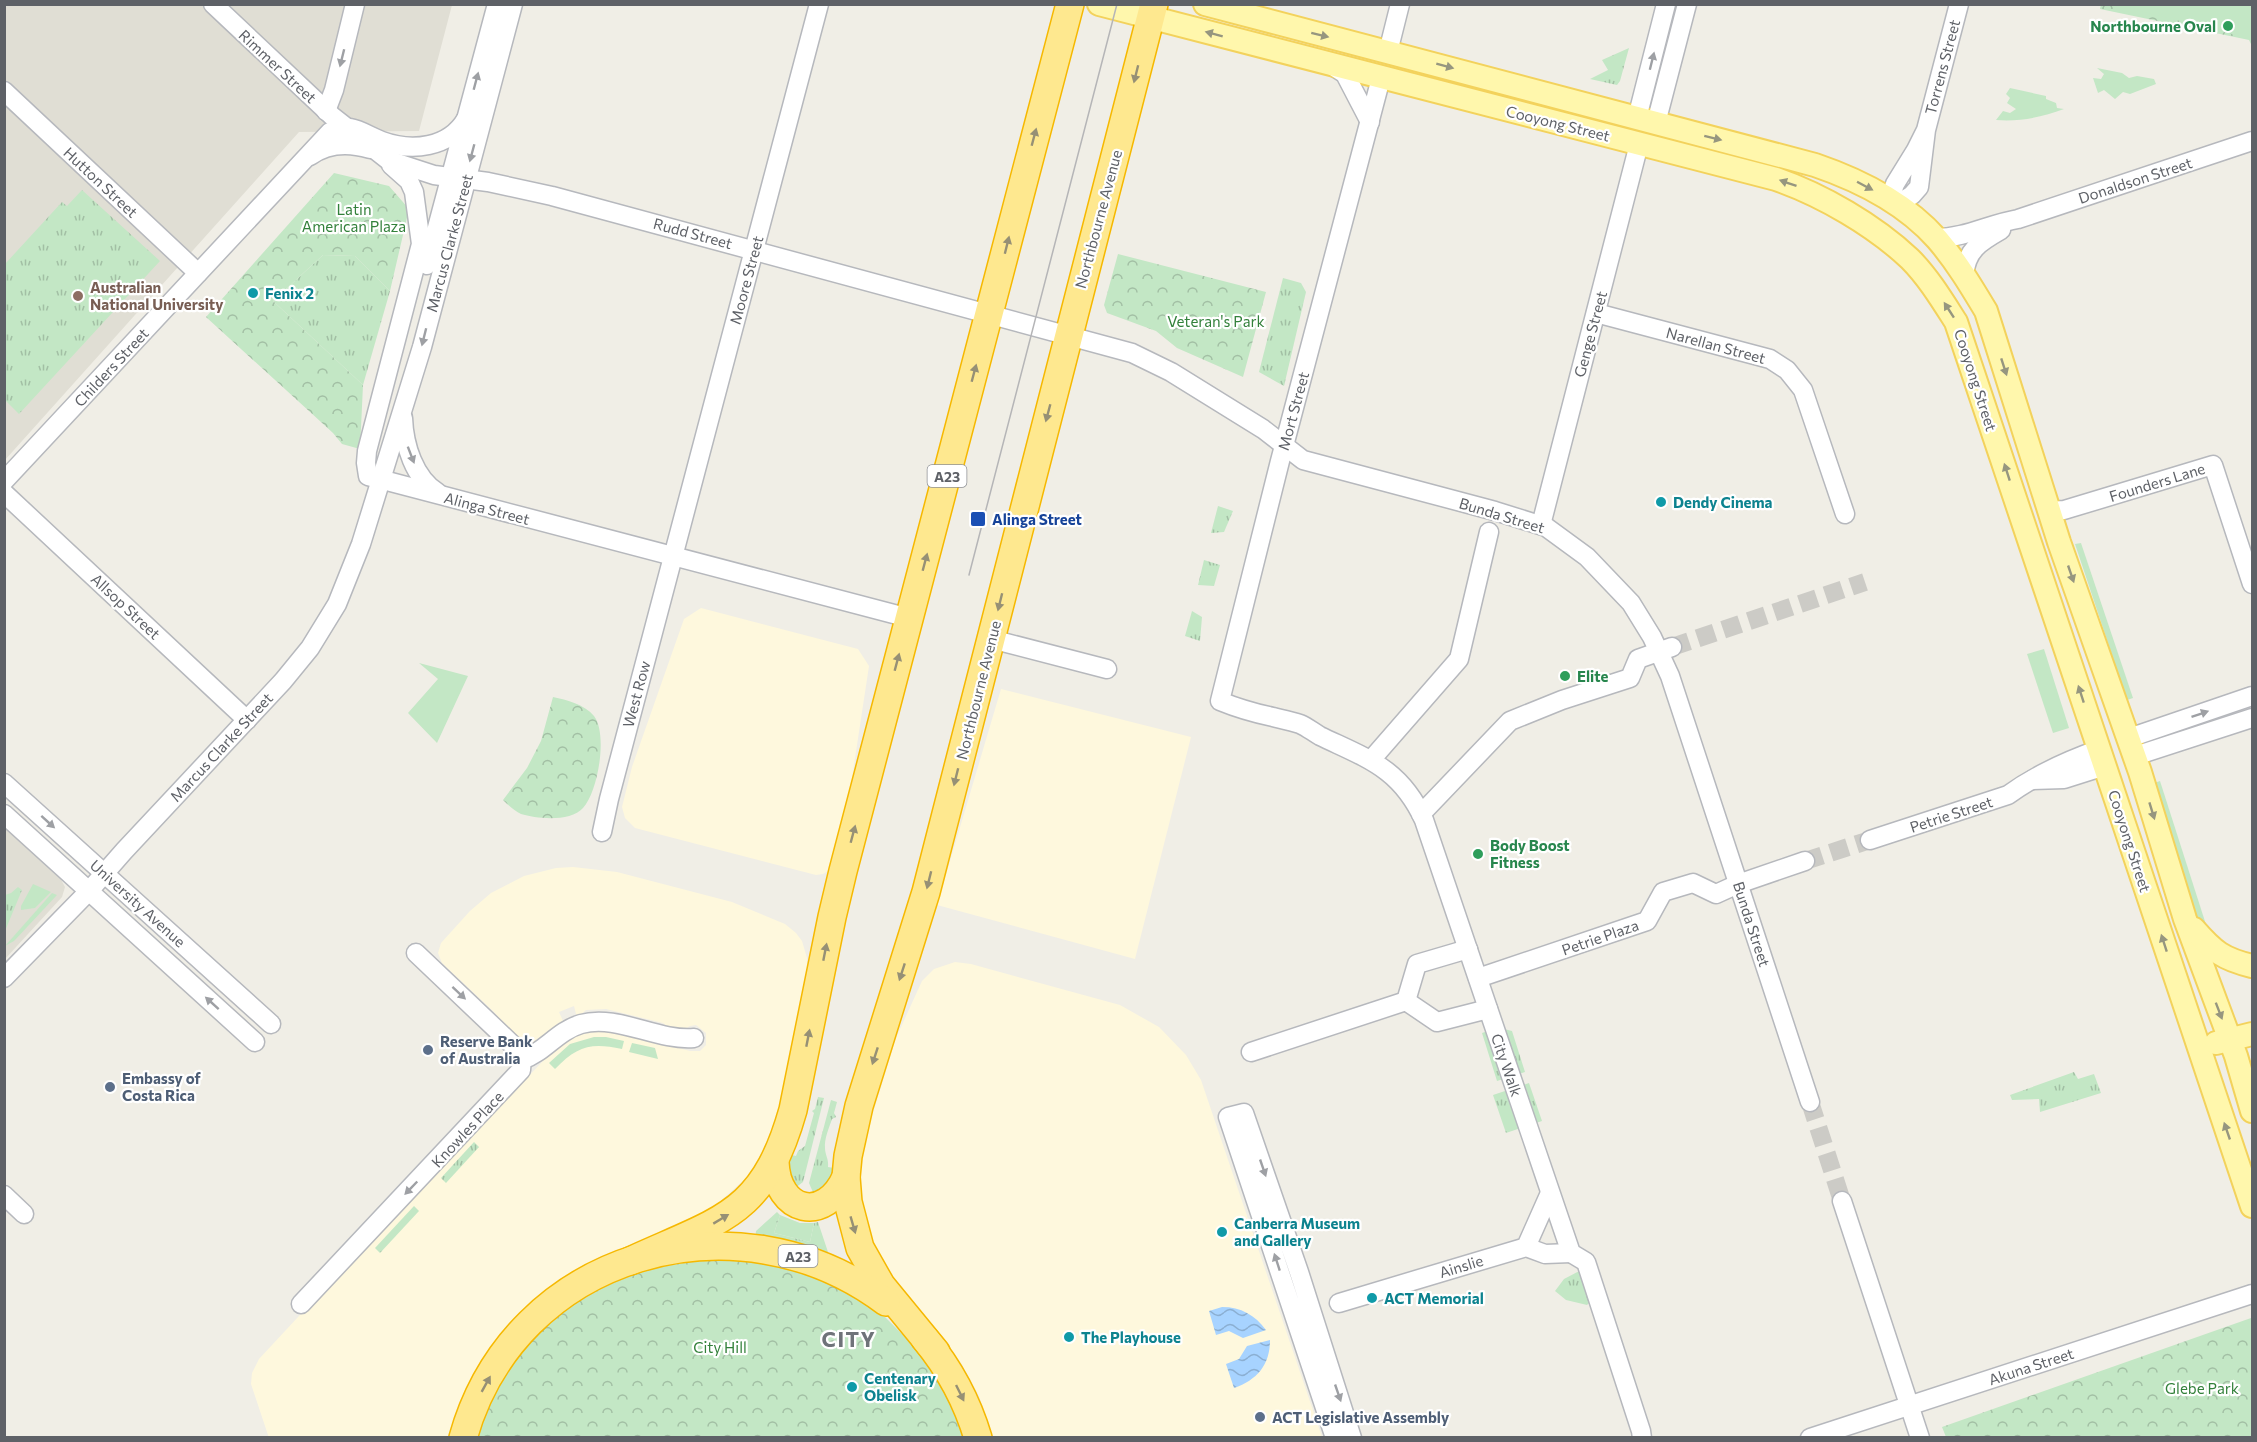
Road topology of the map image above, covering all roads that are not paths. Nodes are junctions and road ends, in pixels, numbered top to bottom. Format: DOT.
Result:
graph roads {
  1 [pos="213,4"];
  2 [pos="355,4"];
  3 [pos="497,4"];
  4 [pos="513,4"];
  5 [pos="819,4"];
  6 [pos="1070,4"];
  7 [pos="1099,4"];
  8 [pos="1205,4"];
  9 [pos="1400,4"];
  10 [pos="1666,4"];
  11 [pos="1687,4"];
  12 [pos="1959,4"];
  13 [pos="1152,11"];
  14 [pos="1388,52"];
  15 [pos="1330,64"];
  16 [pos="1478,75"];
  17 [pos="1381,78"];
  18 [pos="4,91"];
  19 [pos="1472,100"];
  20 [pos="326,111"];
  21 [pos="466,119"];
  22 [pos="1647,120"];
  23 [pos="1370,122"];
  24 [pos="344,127"];
  25 [pos="2253,141"];
  26 [pos="1639,144"];
  27 [pos="376,152"];
  28 [pos="300,164"];
  29 [pos="458,178"];
  30 [pos="1894,203"];
  31 [pos="1841,208"];
  32 [pos="2018,219"];
  33 [pos="1936,238"];
  34 [pos="1893,245"];
  35 [pos="755,250"];
  36 [pos="198,273"];
  37 [pos="1964,276"];
  38 [pos="1596,313"];
  39 [pos="989,314"];
  40 [pos="1069,336"];
  41 [pos="405,401"];
  42 [pos="1284,444"];
  43 [pos="380,480"];
  44 [pos="4,481"];
  45 [pos="4,493"];
  46 [pos="445,497"];
  47 [pos="1845,514"];
  48 [pos="2051,515"];
  49 [pos="1541,525"];
  50 [pos="2025,528"];
  51 [pos="1489,532"];
  52 [pos="672,556"];
  53 [pos="2253,584"];
  54 [pos="909,618"];
  55 [pos="991,639"];
  56 [pos="1665,649"];
  57 [pos="1107,669"];
  58 [pos="2253,696"];
  59 [pos="2253,718"];
  60 [pos="247,720"];
  61 [pos="1318,735"];
  62 [pos="2142,744"];
  63 [pos="2102,758"];
  64 [pos="1371,760"];
  65 [pos="4,783"];
  66 [pos="4,814"];
  67 [pos="1421,814"];
  68 [pos="602,832"];
  69 [pos="1870,840"];
  70 [pos="1805,861"];
  71 [pos="105,874"];
  72 [pos="1738,884"];
  73 [pos="89,891"];
  74 [pos="2186,919"];
  75 [pos="1468,949"];
  76 [pos="416,953"];
  77 [pos="2253,966"];
  78 [pos="4,978"];
  79 [pos="1478,978"];
  80 [pos="2209,985"];
  81 [pos="2183,998"];
  82 [pos="1406,1001"];
  83 [pos="1488,1009"];
  84 [pos="271,1024"];
  85 [pos="2253,1034"];
  86 [pos="694,1038"];
  87 [pos="2230,1038"];
  88 [pos="255,1042"];
  89 [pos="2200,1049"];
  90 [pos="1251,1052"];
  91 [pos="522,1060"];
  92 [pos="2253,1070"];
  93 [pos="1810,1102"];
  94 [pos="2250,1102"];
  95 [pos="775,1162"];
  96 [pos="846,1177"];
  97 [pos="1550,1193"];
  98 [pos="4,1195"];
  99 [pos="1842,1201"];
  100 [pos="2253,1206"];
  101 [pos="24,1214"];
  102 [pos="1526,1247"];
  103 [pos="1571,1253"];
  104 [pos="630,1261"];
  105 [pos="1299,1272"];
  106 [pos="2253,1294"];
  107 [pos="1290,1303"];
  108 [pos="1339,1303"];
  109 [pos="301,1304"];
  110 [pos="1302,1340"];
  111 [pos="936,1352"];
  112 [pos="1325,1355"];
  113 [pos="1910,1405"];
  114 [pos="464,1437"];
  115 [pos="978,1437"];
  116 [pos="1335,1437"];
  117 [pos="1353,1437"];
  118 [pos="1642,1437"];
  119 [pos="1810,1437"];
  120 [pos="1920,1437"];
  1 -- 20 [label="street, Rimmer Street"];
  2 -- 20 [label="street, one-way"];
  21 -- 3 [label="street, Marcus Clarke Street, one-way"];
  4 -- 29 [label="street, Marcus Clarke Street, one-way"];
  5 -- 35 [label="street, Moore Street"];
  39 -- 6 [label="highway, A23, one-way"];
  7 -- 13 [label="main road, Cooyong Street"];
  8 -- 14 [label="main road, Cooyong Street, one-way"];
  9 -- 14 [label="street, Mort Street"];
  22 -- 10 [label="street, one-way"];
  11 -- 22 [label="street"];
  12 -- 30 [label="street, Torrens Street"];
  15 -- 13 [label="main road, Cooyong Street, one-way"];
  13 -- 40 [label="highway, Northbourne Avenue / A23, one-way"];
  14 -- 16 [label="main road, Cooyong Street, one-way"];
  14 -- 17 [label="main road, Mort Street"];
  15 -- 17 [label="main road, Cooyong Street"];
  15 -- 23 [label="street"];
  16 -- 19 [label="main road"];
  16 -- 22 [label="main road, Cooyong Street"];
  17 -- 19 [label="main road, Cooyong Street"];
  17 -- 23 [label="street, Mort Street"];
  18 -- 36 [label="street, Hutton Street"];
  19 -- 26 [label="main road, Cooyong Street"];
  20 -- 24 [label="street, Rimmer Street"];
  21 -- 24 [label="street, Rimmer Street"];
  21 -- 29 [label="street, Marcus Clarke Street"];
  22 -- 26 [label="main road"];
  22 -- 30 [label="main road, Cooyong Street, one-way"];
  23 -- 42 [label="street, Mort Street"];
  24 -- 27 [label="street, Rimmer Street"];
  24 -- 28 [label="street, Childers Street"];
  25 -- 32 [label="street, Donaldson Street"];
  31 -- 26 [label="main road, Cooyong Street, one-way"];
  26 -- 38 [label="street, Genge Street"];
  27 -- 28 [label="street, Rimmer Street"];
  27 -- 29 [label="street, Rimmer Street"];
  27 -- 43 [label="street, Marcus Clarke Street"];
  28 -- 36 [label="street, Childers Street"];
  29 -- 35 [label="street, Rudd Street"];
  29 -- 41 [label="street, Marcus Clarke Street, one-way"];
  29 -- 43 [label="street, Marcus Clarke Street"];
  30 -- 31 [label="main road"];
  30 -- 33 [label="main road, Cooyong Street"];
  30 -- 34 [label="main road"];
  31 -- 34 [label="main road, Cooyong Street"];
  32 -- 33 [label="street, Donaldson Street"];
  32 -- 37 [label="street, Donaldson Street"];
  33 -- 37 [label="main road, Cooyong Street"];
  50 -- 34 [label="main road, Cooyong Street, one-way"];
  35 -- 39 [label="street, Rudd Street"];
  35 -- 52 [label="street, Moore Street"];
  36 -- 44 [label="street, Childers Street"];
  37 -- 48 [label="main road, Cooyong Street, one-way"];
  38 -- 47 [label="street, Narellan Street"];
  38 -- 49 [label="street, Genge Street"];
  39 -- 40 [label="street, Rudd Street"];
  54 -- 39 [label="highway, A23, one-way"];
  40 -- 42 [label="street, Bunda Street"];
  40 -- 55 [label="highway, Northbourne Avenue / A23, one-way"];
  41 -- 43 [label="street, Marcus Clarke Street"];
  41 -- 46 [label="street, one-way"];
  42 -- 49 [label="street, Bunda Street"];
  42 -- 61 [label="street, Mort Street"];
  43 -- 46 [label="street, Alinga Street"];
  43 -- 60 [label="street, Marcus Clarke Street"];
  45 -- 60 [label="street, Allsop Street"];
  46 -- 52 [label="street, Alinga Street"];
  48 -- 50 [label="main road"];
  48 -- 53 [label="street, Founders Lane"];
  48 -- 62 [label="main road, Cooyong Street, one-way"];
  49 -- 56 [label="street, Bunda Street"];
  63 -- 50 [label="main road, Cooyong Street, one-way"];
  51 -- 64 [label="street"];
  52 -- 54 [label="street, Alinga Street"];
  52 -- 68 [label="street, West Row"];
  95 -- 54 [label="highway, A23, one-way"];
  55 -- 57 [label="street"];
  55 -- 96 [label="highway, Northbourne Avenue / A23, one-way"];
  56 -- 67 [label="street"];
  56 -- 72 [label="street, Bunda Street"];
  62 -- 58 [label="street, one-way"];
  59 -- 62 [label="street"];
  60 -- 71 [label="street, Marcus Clarke Street"];
  61 -- 64 [label="street, City Walk"];
  62 -- 63 [label="main road, Petrie Street"];
  62 -- 74 [label="main road, Cooyong Street, one-way"];
  63 -- 69 [label="street, Petrie Street"];
  81 -- 63 [label="main road, Cooyong Street, one-way"];
  64 -- 67 [label="street, City Walk"];
  65 -- 71 [label="street, University Avenue, one-way"];
  66 -- 73 [label="street, University Avenue"];
  67 -- 75 [label="street, City Walk"];
  70 -- 72 [label="street"];
  71 -- 73 [label="street, Marcus Clarke Street"];
  71 -- 84 [label="street, University Avenue"];
  72 -- 79 [label="street, Petrie Plaza"];
  72 -- 93 [label="street, Bunda Street"];
  73 -- 78 [label="street, Marcus Clarke Street"];
  88 -- 73 [label="street, University Avenue, one-way"];
  74 -- 77 [label="main road"];
  74 -- 80 [label="main road, Cooyong Street"];
  75 -- 79 [label="street, City Walk"];
  75 -- 82 [label="street"];
  76 -- 91 [label="street, one-way"];
  77 -- 80 [label="main road"];
  79 -- 83 [label="street, City Walk"];
  80 -- 81 [label="main road"];
  80 -- 87 [label="main road, Cooyong Street, one-way"];
  81 -- 89 [label="main road, Cooyong Street"];
  82 -- 83 [label="street"];
  82 -- 90 [label="street"];
  83 -- 97 [label="street, City Walk"];
  85 -- 87 [label="main road"];
  86 -- 91 [label="street"];
  87 -- 89 [label="main road"];
  87 -- 94 [label="main road, Cooyong Street"];
  100 -- 89 [label="main road, Cooyong Street, one-way"];
  91 -- 109 [label="street, Knowles Place, one-way"];
  92 -- 94 [label="main road"];
  95 -- 96 [label="highway"];
  104 -- 95 [label="highway, A23, one-way"];
  96 -- 111 [label="highway, Northbourne Avenue / A23, one-way"];
  97 -- 102 [label="street"];
  97 -- 103 [label="street, City Walk"];
  98 -- 101 [label="street"];
  99 -- 113 [label="street"];
  102 -- 103 [label="street"];
  102 -- 108 [label="street, Ainslie"];
  103 -- 118 [label="street, City Walk"];
  104 -- 111 [label="highway, A23"];
  114 -- 104 [label="highway, A23, one-way"];
  105 -- 107 [label="street"];
  107 -- 105 [label="street, one-way"];
  105 -- 112 [label="street"];
  106 -- 113 [label="street, Akuna Street"];
  107 -- 110 [label="street"];
  110 -- 112 [label="street"];
  110 -- 116 [label="street"];
  111 -- 115 [label="highway, A23, one-way"];
  112 -- 117 [label="street, one-way"];
  113 -- 119 [label="street, Akuna Street"];
  113 -- 120 [label="street"];
}
